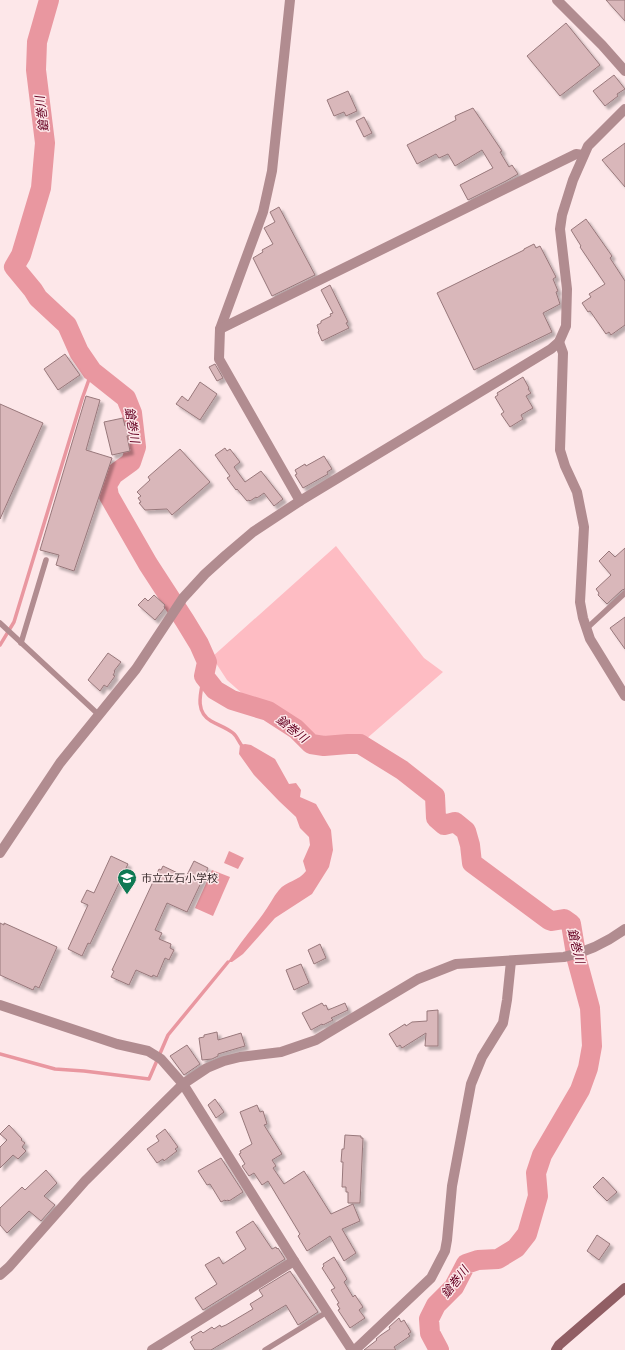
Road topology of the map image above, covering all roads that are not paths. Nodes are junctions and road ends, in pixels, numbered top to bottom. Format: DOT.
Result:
graph roads {
  1 [pos="290,0"];
  2 [pos="557,0"];
  3 [pos="625,71"];
  4 [pos="625,109"];
  5 [pos="584,155"];
  6 [pos="220,330"];
  7 [pos="559,342"];
  8 [pos="300,501"];
  9 [pos="46,560"];
  10 [pos="625,593"];
  11 [pos="0,623"];
  12 [pos="586,629"];
  13 [pos="22,643"];
  14 [pos="625,696"];
  15 [pos="99,715"];
  16 [pos="0,854"];
  17 [pos="625,930"];
  18 [pos="512,961"];
  19 [pos="0,1005"];
  20 [pos="183,1084"];
  21 [pos="294,1261"];
  22 [pos="0,1275"];
  23 [pos="625,1288"];
  24 [pos="327,1312"];
  25 [pos="152,1350"];
  26 [pos="265,1350"];
  27 [pos="353,1350"];
  28 [pos="556,1350"];
  1 -- 6 [label="street"];
  2 -- 3 [label="street"];
  4 -- 5 [label="street"];
  5 -- 6 [label="street"];
  5 -- 7 [label="street"];
  6 -- 8 [label="street"];
  7 -- 8 [label="street"];
  7 -- 12 [label="street"];
  8 -- 15 [label="street"];
  9 -- 13 [label="lane"];
  10 -- 12 [label="lane"];
  11 -- 13 [label="lane"];
  12 -- 14 [label="street"];
  13 -- 15 [label="lane"];
  15 -- 16 [label="street"];
  17 -- 18 [label="street"];
  18 -- 20 [label="street"];
  18 -- 27 [label="street"];
  19 -- 20 [label="street"];
  20 -- 21 [label="street"];
  20 -- 22 [label="street"];
  21 -- 24 [label="street"];
  21 -- 25 [label="street"];
  23 -- 28 [label="main road"];
  24 -- 26 [label="lane"];
  24 -- 27 [label="street"];
}
